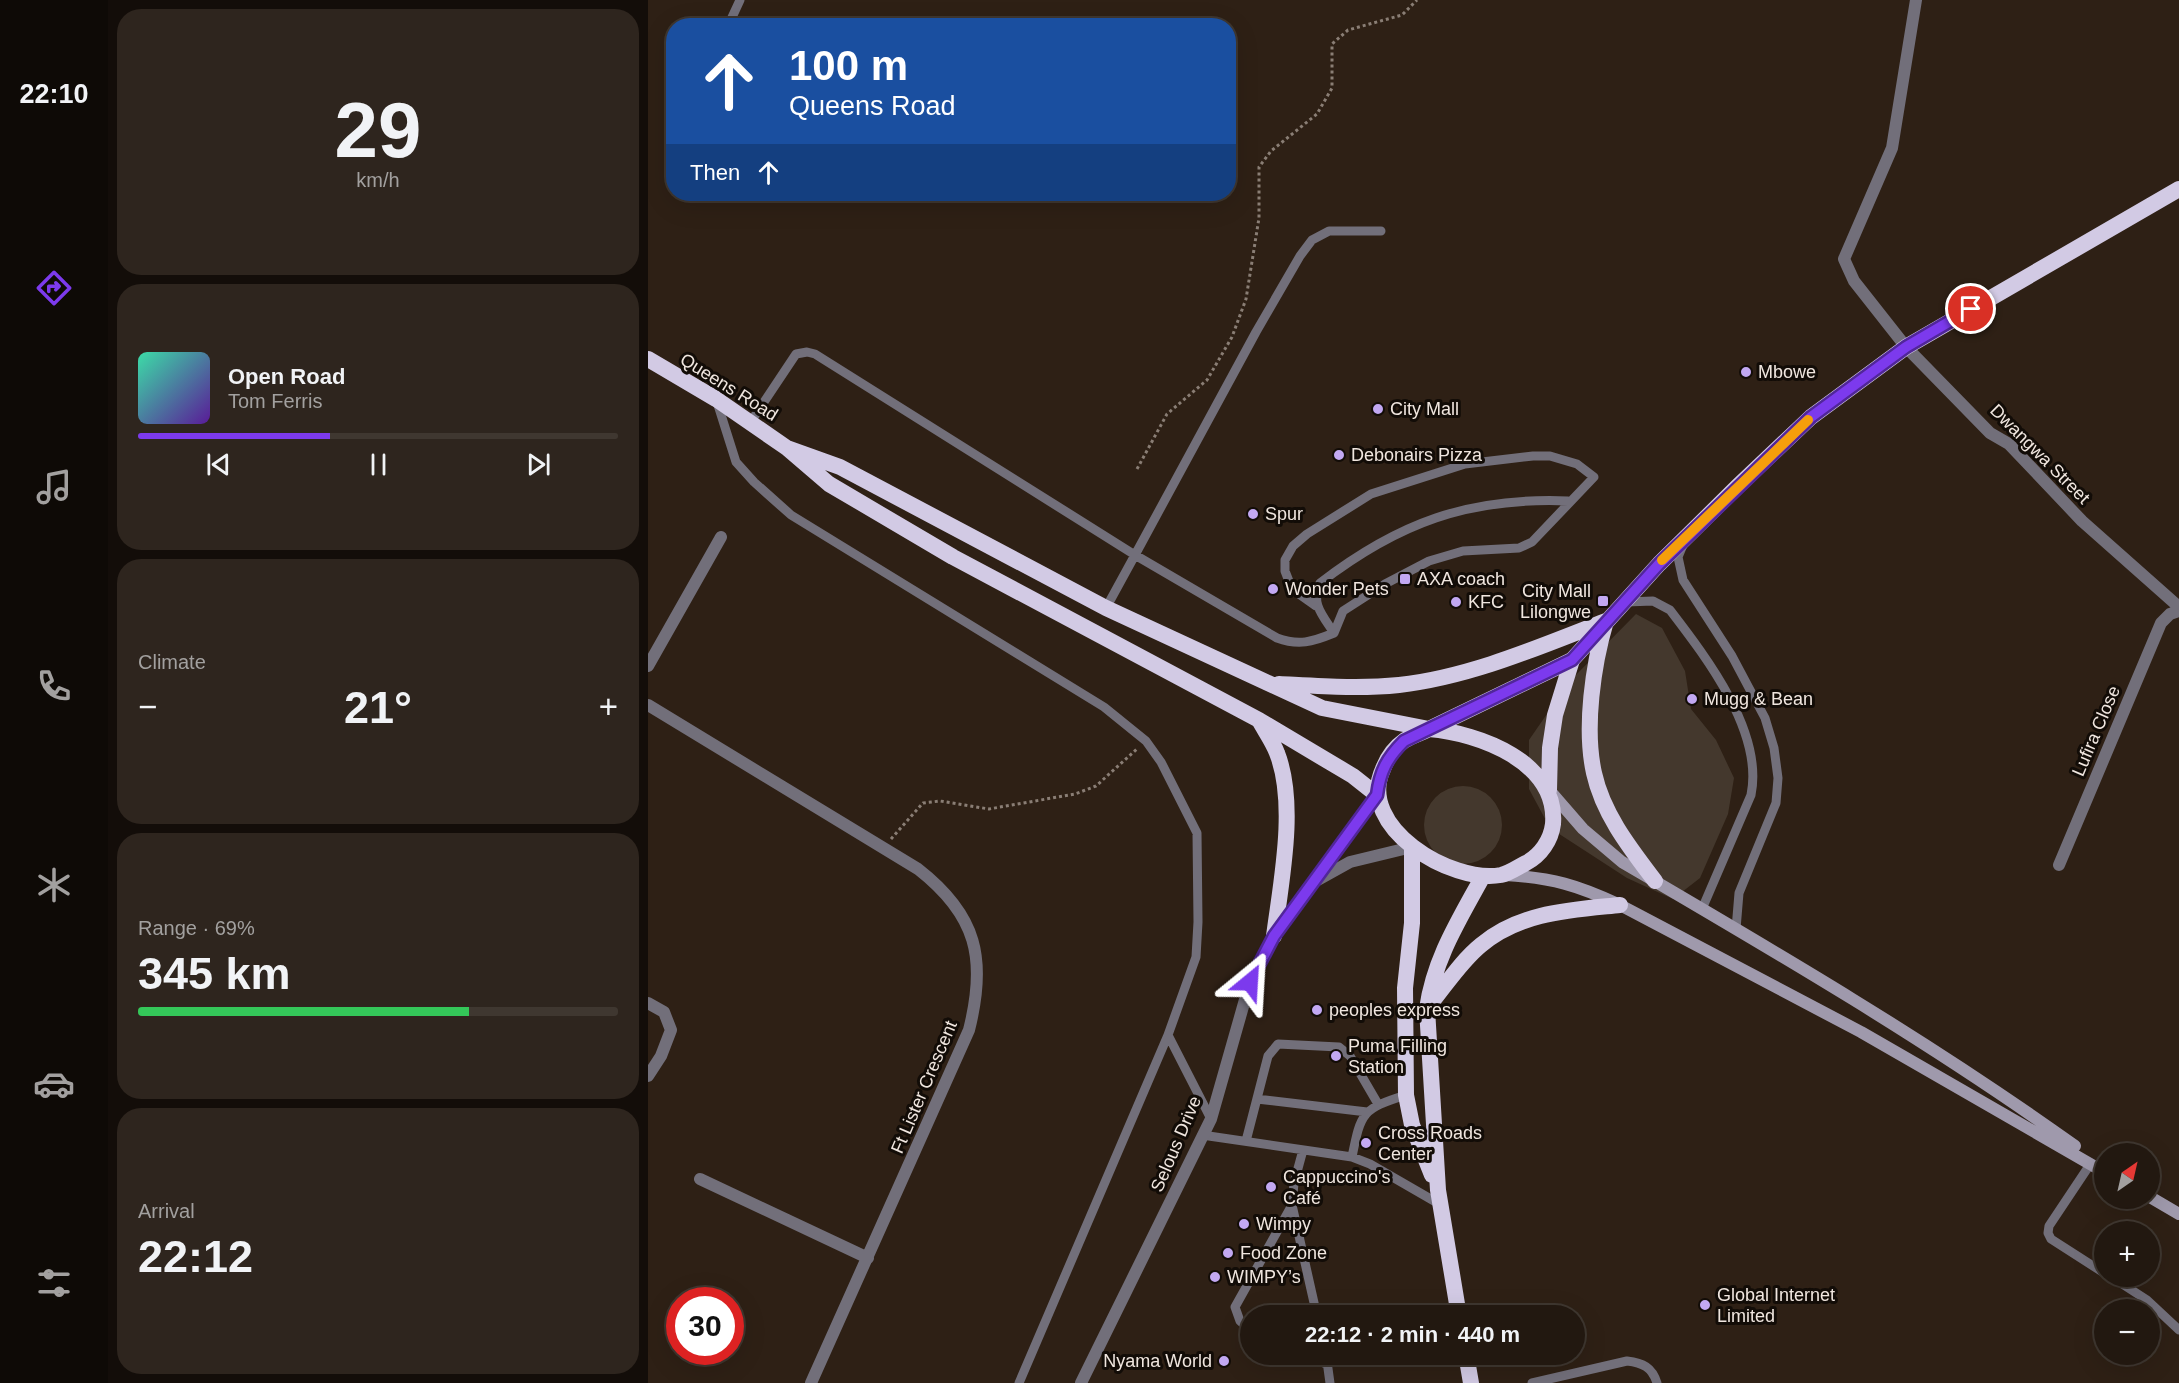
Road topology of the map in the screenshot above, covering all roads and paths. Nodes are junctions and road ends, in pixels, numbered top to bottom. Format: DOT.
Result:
graph roads {
  1 [pos="741,0"];
  2 [pos="1417,0"];
  3 [pos="1916,0"];
  4 [pos="732,18"];
  5 [pos="2179,189"];
  6 [pos="1382,231"];
  7 [pos="1906,347"];
  8 [pos="648,359"];
  9 [pos="716,399"];
  10 [pos="750,423"];
  11 [pos="788,448"];
  12 [pos="1137,469"];
  13 [pos="1568,501"];
  14 [pos="720,537"];
  15 [pos="1687,537"];
  16 [pos="1135,555"];
  17 [pos="1621,604"];
  18 [pos="1316,606"];
  19 [pos="1106,608"];
  20 [pos="2176,611"];
  21 [pos="1606,621"];
  22 [pos="1334,633"];
  23 [pos="1572,660"];
  24 [pos="648,666"];
  25 [pos="1269,684"];
  26 [pos="648,705"];
  27 [pos="1259,720"];
  28 [pos="1429,729"];
  29 [pos="1146,741"];
  30 [pos="1549,790"];
  31 [pos="1377,795"];
  32 [pos="884,847"];
  33 [pos="1412,847"];
  34 [pos="2059,864"];
  35 [pos="1504,875"];
  36 [pos="1483,876"];
  37 [pos="1655,881"];
  38 [pos="1310,884"];
  39 [pos="1620,905"];
  40 [pos="1702,909"];
  41 [pos="1736,929"];
  42 [pos="1274,936"];
  43 [pos="648,1003"];
  44 [pos="1427,1009"];
  45 [pos="1168,1035"];
  46 [pos="648,1076"];
  47 [pos="1406,1095"];
  48 [pos="1257,1099"];
  49 [pos="1378,1104"];
  50 [pos="1367,1112"];
  51 [pos="1210,1119"];
  52 [pos="1202,1135"];
  53 [pos="1246,1141"];
  54 [pos="1303,1150"];
  55 [pos="1352,1157"];
  56 [pos="2094,1163"];
  57 [pos="2091,1164"];
  58 [pos="2094,1165"];
  59 [pos="700,1179"];
  60 [pos="1440,1197"];
  61 [pos="2160,1203"];
  62 [pos="1292,1205"];
  63 [pos="2179,1214"];
  64 [pos="868,1258"];
  65 [pos="2094,1267"];
  66 [pos="2127,1287"];
  67 [pos="1315,1305"];
  68 [pos="1457,1305"];
  69 [pos="1240,1321"];
  70 [pos="2179,1330"];
  71 [pos="1328,1365"];
  72 [pos="1468,1365"];
  73 [pos="1558,1380"];
  74 [pos="811,1383"];
  75 [pos="1019,1383"];
  76 [pos="1081,1383"];
  77 [pos="1330,1383"];
  78 [pos="1471,1383"];
  79 [pos="1532,1383"];
  80 [pos="1657,1383"];
  1 -- 4 [label="lane"];
  2 -- 12 [label="path"];
  3 -- 7 [label="street, Dwangwa Street"];
  5 -- 7 [label="highway"];
  6 -- 16 [label="lane"];
  7 -- 15 [label="highway"];
  7 -- 20 [label="street, Dwangwa Street"];
  8 -- 9 [label="highway, Queens Road"];
  9 -- 10 [label="highway, Queens Road"];
  9 -- 29 [label="lane"];
  10 -- 11 [label="highway, Queens Road"];
  10 -- 16 [label="lane"];
  11 -- 19 [label="highway"];
  11 -- 27 [label="highway"];
  13 -- 18 [label="lane"];
  13 -- 18 [label="lane"];
  13 -- 22 [label="lane"];
  14 -- 24 [label="street"];
  15 -- 17 [label="highway"];
  15 -- 41 [label="lane"];
  16 -- 19 [label="lane"];
  16 -- 22 [label="lane"];
  17 -- 21 [label="highway"];
  17 -- 40 [label="lane"];
  18 -- 22 [label="lane"];
  19 -- 25 [label="highway"];
  20 -- 34 [label="street, Lufira Close"];
  21 -- 23 [label="highway"];
  21 -- 25 [label="highway"];
  21 -- 37 [label="highway"];
  23 -- 28 [label="highway"];
  23 -- 30 [label="highway"];
  25 -- 28 [label="highway"];
  26 -- 32 [label="street, Ft Lister Crescent"];
  27 -- 31 [label="highway"];
  27 -- 42 [label="highway"];
  28 -- 30 [label="highway"];
  28 -- 31 [label="highway"];
  29 -- 32 [label="path"];
  29 -- 45 [label="lane"];
  30 -- 35 [label="highway"];
  30 -- 37 [label="main road"];
  31 -- 33 [label="highway"];
  31 -- 38 [label="street, Selous Drive"];
  32 -- 64 [label="street, Ft Lister Crescent"];
  33 -- 36 [label="highway"];
  33 -- 38 [label="street, Selous Drive"];
  33 -- 47 [label="highway"];
  35 -- 36 [label="highway"];
  35 -- 39 [label="main road"];
  36 -- 44 [label="highway"];
  37 -- 40 [label="main road"];
  38 -- 42 [label="street, Selous Drive"];
  39 -- 44 [label="highway"];
  39 -- 57 [label="main road"];
  40 -- 41 [label="main road"];
  41 -- 56 [label="main road"];
  42 -- 51 [label="street, Selous Drive"];
  43 -- 46 [label="street"];
  44 -- 60 [label="highway"];
  45 -- 51 [label="lane"];
  45 -- 75 [label="lane"];
  47 -- 49 [label="lane"];
  47 -- 60 [label="highway"];
  48 -- 49 [label="lane"];
  48 -- 50 [label="lane"];
  48 -- 53 [label="lane"];
  49 -- 50 [label="lane"];
  50 -- 55 [label="lane"];
  51 -- 52 [label="street, Selous Drive"];
  52 -- 53 [label="lane"];
  52 -- 76 [label="street, Selous Drive"];
  53 -- 54 [label="lane"];
  54 -- 55 [label="lane"];
  54 -- 62 [label="lane"];
  55 -- 60 [label="lane"];
  57 -- 58 [label="main road"];
  57 -- 65 [label="lane"];
  59 -- 64 [label="street"];
  60 -- 68 [label="highway"];
  61 -- 63 [label="main road"];
  62 -- 67 [label="lane"];
  62 -- 69 [label="lane"];
  64 -- 74 [label="street, Ft Lister Crescent"];
  66 -- 70 [label="lane"];
  71 -- 77 [label="lane"];
  72 -- 78 [label="highway"];
  73 -- 79 [label="lane"];
  73 -- 80 [label="lane"];
}
